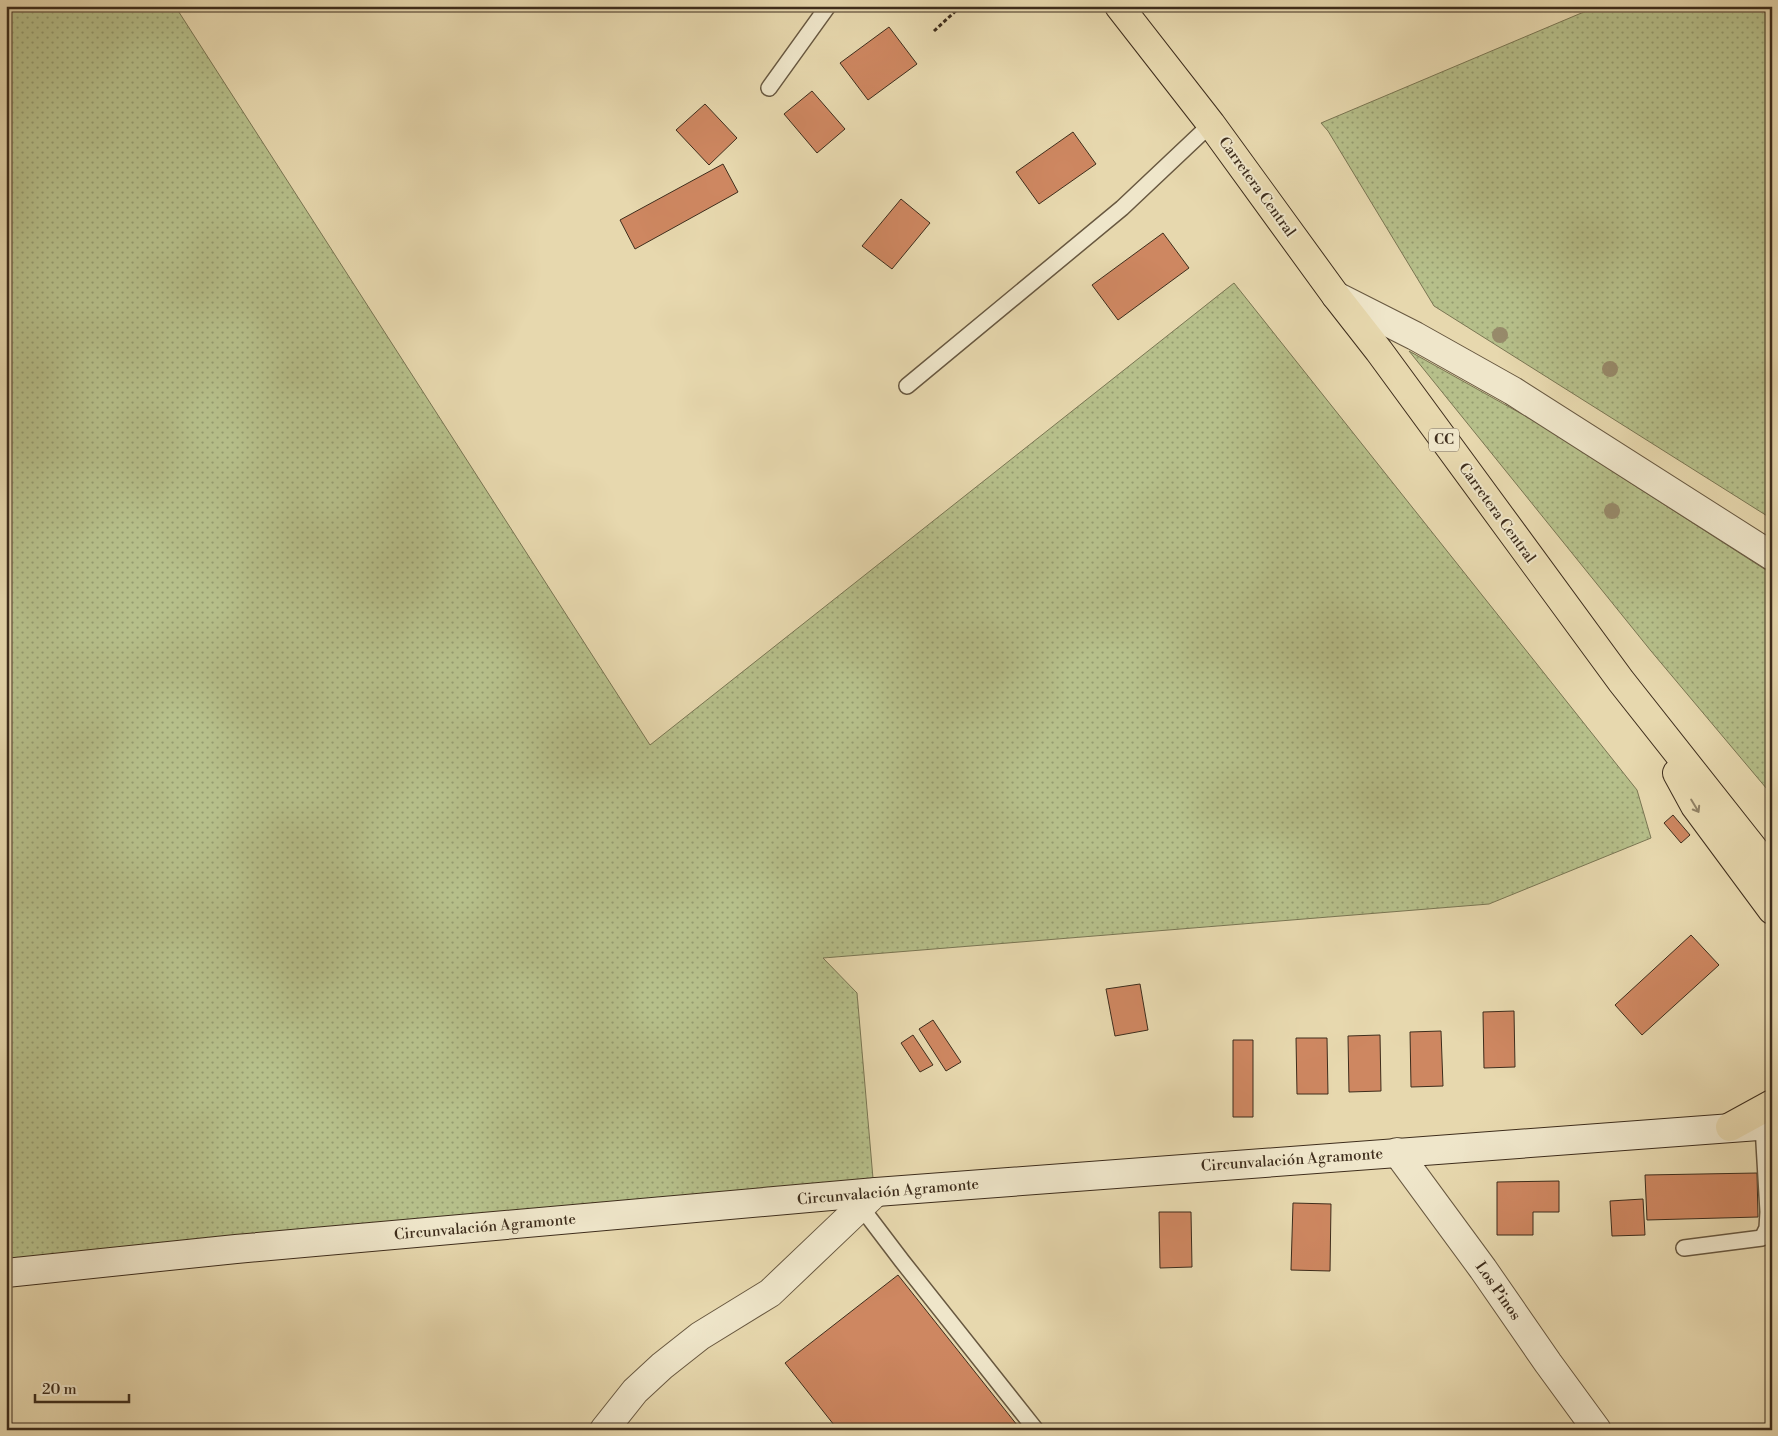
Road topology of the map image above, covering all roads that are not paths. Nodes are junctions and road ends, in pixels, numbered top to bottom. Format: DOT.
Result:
graph roads {
  1 [pos="828,6"];
  2 [pos="1119,6"];
  3 [pos="769,88"];
  4 [pos="1211,124"];
  5 [pos="1336,296"];
  6 [pos="907,386"];
  7 [pos="1772,556"];
  8 [pos="1637,702"];
  9 [pos="1772,872"];
  10 [pos="1772,910"];
  11 [pos="1769,1118"];
  12 [pos="1730,1127"];
  13 [pos="1397,1152"];
  14 [pos="869,1200"];
  15 [pos="1684,1248"];
  16 [pos="6,1273"];
  17 [pos="604,1430"];
  18 [pos="1036,1430"];
  19 [pos="1597,1430"];
  1 -- 3 [label="lane"];
  2 -- 4 [label="highway, Carretera Central / CC"];
  4 -- 5 [label="highway, Carretera Central / CC"];
  4 -- 6 [label="lane"];
  5 -- 7 [label="main road"];
  5 -- 8 [label="highway, Carretera Central / CC"];
  8 -- 9 [label="highway, Carretera Central / CC"];
  8 -- 10 [label="highway, one-way"];
  11 -- 12 [label="highway"];
  11 -- 15 [label="lane"];
  12 -- 13 [label="main road, Circunvalación Agramonte"];
  13 -- 14 [label="main road, Circunvalación Agramonte"];
  13 -- 19 [label="main road, Los Pinos"];
  14 -- 16 [label="main road, Circunvalación Agramonte"];
  14 -- 17 [label="main road"];
  14 -- 18 [label="lane"];
}
